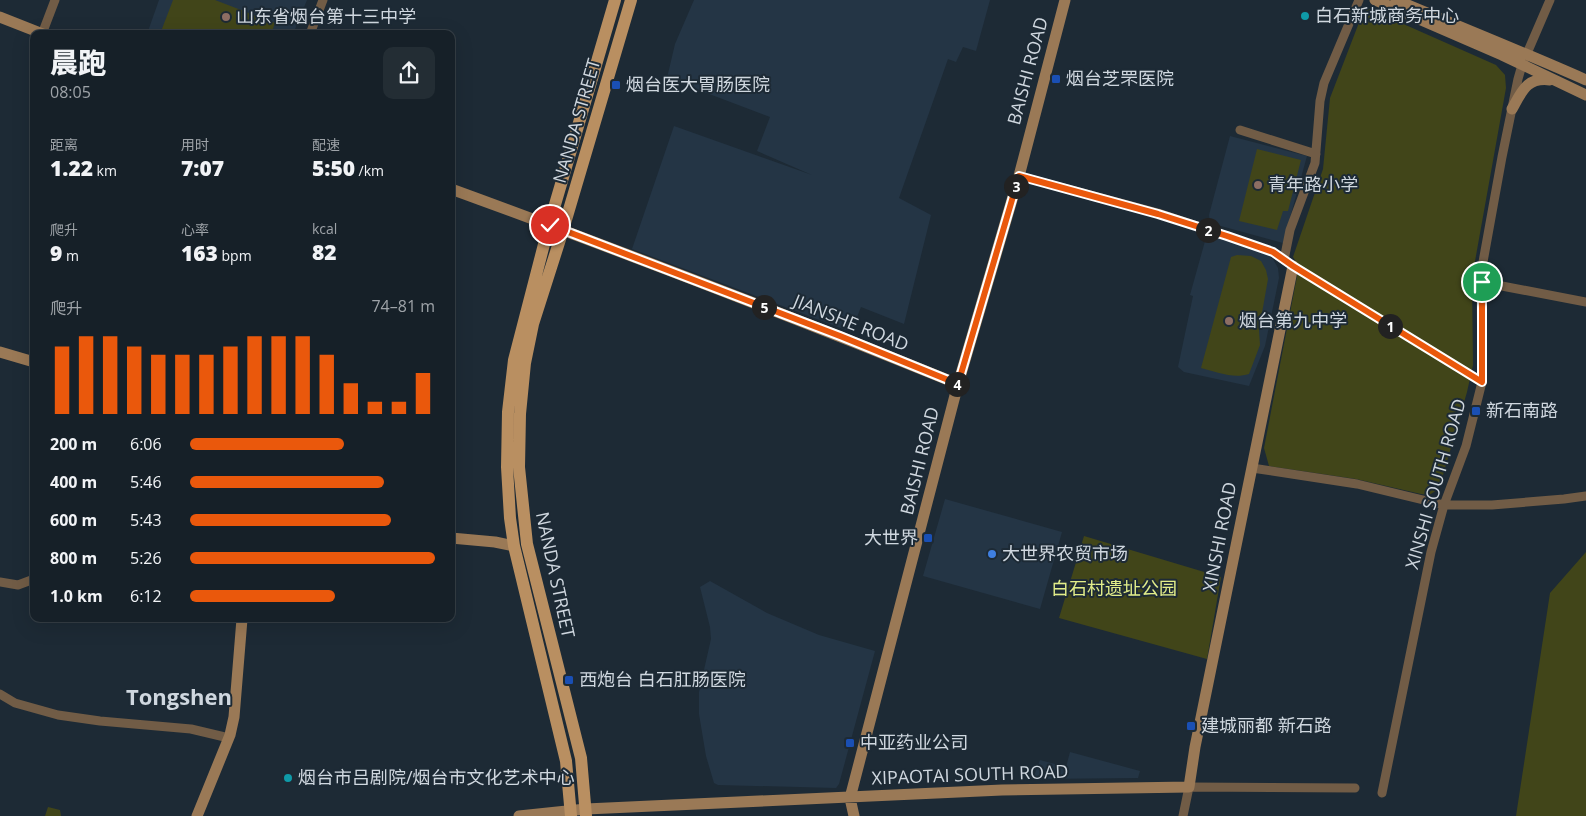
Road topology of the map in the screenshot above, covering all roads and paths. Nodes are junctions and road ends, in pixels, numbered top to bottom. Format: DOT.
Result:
graph roads {
  1 [pos="55,0"];
  2 [pos="323,0"];
  3 [pos="615,0"];
  4 [pos="631,0"];
  5 [pos="1065,0"];
  6 [pos="1359,0"];
  7 [pos="1375,0"];
  8 [pos="1396,0"];
  9 [pos="1550,0"];
  10 [pos="0,17"];
  11 [pos="32,30"];
  12 [pos="44,30"];
  13 [pos="312,30"];
  14 [pos="1524,59"];
  15 [pos="1586,80"];
  16 [pos="1556,81"];
  17 [pos="1586,94"];
  18 [pos="1512,109"];
  19 [pos="1240,130"];
  20 [pos="1316,154"];
  21 [pos="1019,176"];
  22 [pos="455,190"];
  23 [pos="550,225"];
  24 [pos="563,230"];
  25 [pos="1289,263"];
  26 [pos="1482,282"];
  27 [pos="1586,302"];
  28 [pos="0,352"];
  29 [pos="30,361"];
  30 [pos="1482,382"];
  31 [pos="958,384"];
  32 [pos="1252,468"];
  33 [pos="1586,496"];
  34 [pos="1444,505"];
  35 [pos="455,538"];
  36 [pos="514,546"];
  37 [pos="30,580"];
  38 [pos="0,582"];
  39 [pos="242,622"];
  40 [pos="0,694"];
  41 [pos="229,738"];
  42 [pos="1189,787"];
  43 [pos="1355,788"];
  44 [pos="1382,793"];
  45 [pos="850,798"];
  46 [pos="571,813"];
  47 [pos="586,813"];
  48 [pos="197,816"];
  49 [pos="519,816"];
  50 [pos="854,816"];
  51 [pos="1183,816"];
  1 -- 12 [label="street"];
  2 -- 13 [label="street"];
  3 -- 23 [label="main road, NANDA STREET"];
  4 -- 24 [label="main road, NANDA STREET"];
  5 -- 21 [label="street, BAISHI ROAD"];
  6 -- 20 [label="street, XINSHI ROAD"];
  7 -- 14 [label="street"];
  8 -- 14 [label="street"];
  9 -- 14 [label="street, XINSHI SOUTH ROAD"];
  10 -- 11 [label="street"];
  14 -- 15 [label="street"];
  14 -- 16 [label="street"];
  14 -- 18 [label="street, XINSHI SOUTH ROAD"];
  16 -- 17 [label="street"];
  16 -- 18 [label="street"];
  18 -- 26 [label="street, XINSHI SOUTH ROAD"];
  19 -- 20 [label="street"];
  20 -- 25 [label="street, XINSHI ROAD"];
  21 -- 25 [label="street"];
  21 -- 31 [label="street, BAISHI ROAD"];
  22 -- 23 [label="street"];
  23 -- 24 [label="street, JIANSHE ROAD"];
  23 -- 36 [label="main road, NANDA STREET"];
  24 -- 31 [label="street, JIANSHE ROAD"];
  24 -- 47 [label="main road, NANDA STREET"];
  25 -- 30 [label="street"];
  25 -- 32 [label="street, XINSHI ROAD"];
  26 -- 27 [label="street"];
  26 -- 30 [label="street, XINSHI SOUTH ROAD"];
  28 -- 29 [label="street"];
  30 -- 34 [label="street, XINSHI SOUTH ROAD"];
  31 -- 45 [label="street, BAISHI ROAD"];
  32 -- 34 [label="street"];
  32 -- 42 [label="street, XINSHI ROAD"];
  33 -- 34 [label="street"];
  34 -- 44 [label="street, XINSHI SOUTH ROAD"];
  35 -- 36 [label="street"];
  36 -- 46 [label="main road, NANDA STREET"];
  37 -- 38 [label="street"];
  39 -- 41 [label="street"];
  40 -- 41 [label="street"];
  41 -- 48 [label="street"];
  42 -- 43 [label="street, XIPAOTAI SOUTH ROAD"];
  42 -- 45 [label="street, XIPAOTAI SOUTH ROAD"];
  42 -- 51 [label="street, XINSHI ROAD"];
  45 -- 47 [label="street, XIPAOTAI SOUTH ROAD"];
  45 -- 50 [label="street, BAISHI ROAD"];
  46 -- 47 [label="street, XIPAOTAI SOUTH ROAD"];
  46 -- 49 [label="street"];
}
